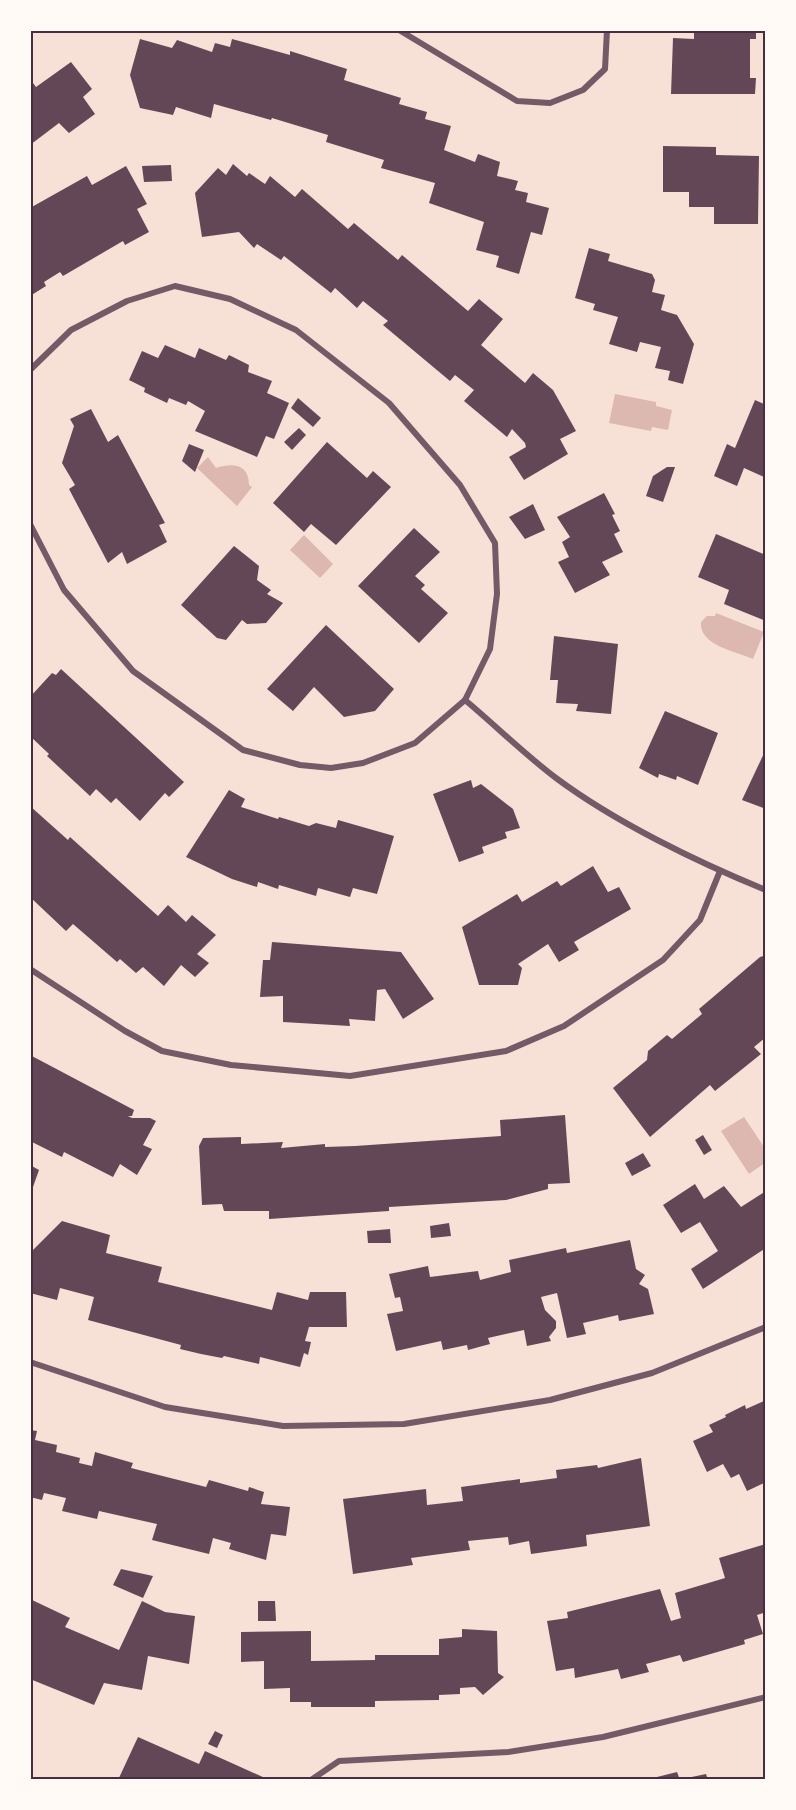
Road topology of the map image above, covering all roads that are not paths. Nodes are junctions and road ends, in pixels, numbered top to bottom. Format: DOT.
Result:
graph roads {
  1 [pos="399,30"];
  2 [pos="607,30"];
  3 [pos="30,370"];
  4 [pos="30,524"];
  5 [pos="465,700"];
  6 [pos="720,872"];
  7 [pos="766,890"];
  8 [pos="30,969"];
  9 [pos="766,1327"];
  10 [pos="30,1362"];
  11 [pos="766,1697"];
  12 [pos="311,1780"];
  1 -- 2 [label="street"];
  3 -- 5 [label="street"];
  4 -- 5 [label="street"];
  5 -- 6 [label="street"];
  6 -- 7 [label="street"];
  6 -- 8 [label="street"];
  9 -- 10 [label="street"];
  11 -- 12 [label="street"];
}
